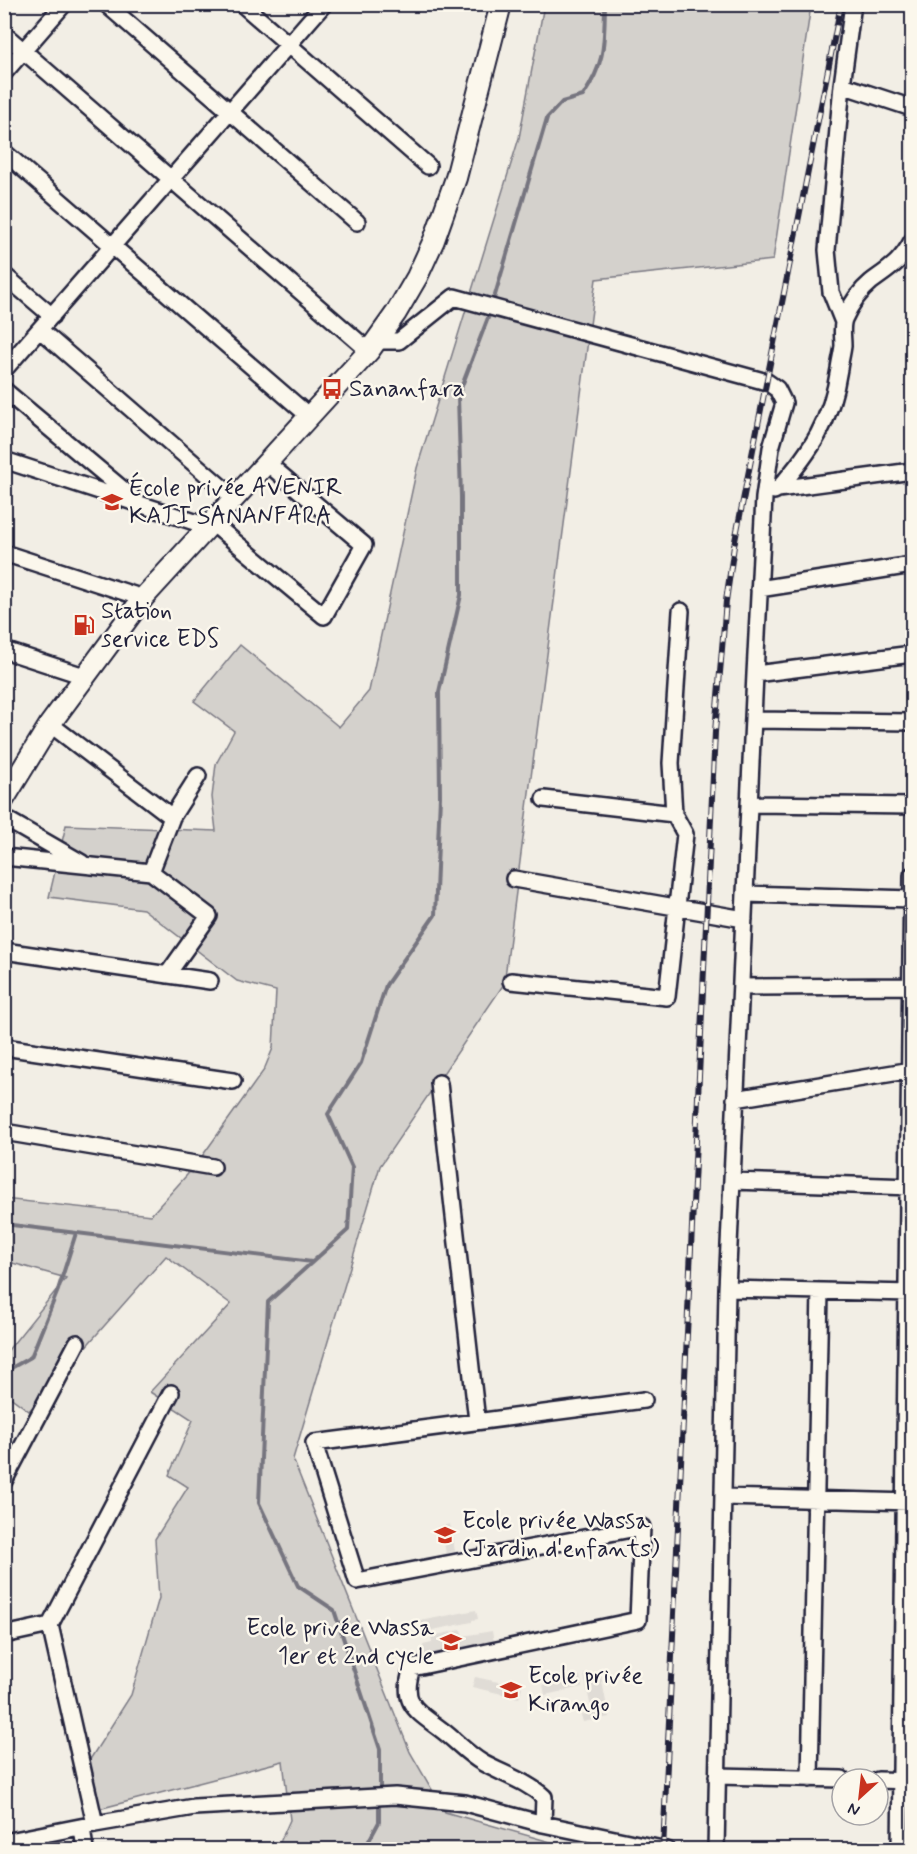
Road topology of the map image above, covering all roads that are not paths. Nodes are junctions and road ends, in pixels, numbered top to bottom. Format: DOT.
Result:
graph roads {
  1 [pos="64,4"];
  2 [pos="106,4"];
  3 [pos="242,4"];
  4 [pos="324,4"];
  5 [pos="501,4"];
  6 [pos="854,4"];
  7 [pos="4,34"];
  8 [pos="289,45"];
  9 [pos="24,51"];
  10 [pos="4,72"];
  11 [pos="842,86"];
  12 [pos="912,108"];
  13 [pos="230,112"];
  14 [pos="4,152"];
  15 [pos="428,166"];
  16 [pos="171,179"];
  17 [pos="357,222"];
  18 [pos="912,241"];
  19 [pos="113,246"];
  20 [pos="4,275"];
  21 [pos="52,316"];
  22 [pos="843,322"];
  23 [pos="40,330"];
  24 [pos="373,346"];
  25 [pos="4,370"];
  26 [pos="4,390"];
  27 [pos="310,417"];
  28 [pos="4,460"];
  29 [pos="267,463"];
  30 [pos="912,471"];
  31 [pos="778,489"];
  32 [pos="234,498"];
  33 [pos="764,498"];
  34 [pos="140,504"];
  35 [pos="209,524"];
  36 [pos="4,553"];
  37 [pos="912,565"];
  38 [pos="759,589"];
  39 [pos="143,598"];
  40 [pos="681,611"];
  41 [pos="4,650"];
  42 [pos="912,654"];
  43 [pos="755,674"];
  44 [pos="84,676"];
  45 [pos="753,720"];
  46 [pos="912,722"];
  47 [pos="50,724"];
  48 [pos="198,776"];
  49 [pos="4,799"];
  50 [pos="544,799"];
  51 [pos="749,804"];
  52 [pos="912,806"];
  53 [pos="675,814"];
  54 [pos="172,817"];
  55 [pos="4,818"];
  56 [pos="4,857"];
  57 [pos="87,866"];
  58 [pos="151,872"];
  59 [pos="912,875"];
  60 [pos="514,879"];
  61 [pos="745,894"];
  62 [pos="912,898"];
  63 [pos="677,907"];
  64 [pos="744,919"];
  65 [pos="4,951"];
  66 [pos="167,975"];
  67 [pos="210,981"];
  68 [pos="511,981"];
  69 [pos="911,986"];
  70 [pos="741,987"];
  71 [pos="4,1047"];
  72 [pos="911,1071"];
  73 [pos="233,1081"];
  74 [pos="439,1083"];
  75 [pos="735,1099"];
  76 [pos="4,1132"];
  77 [pos="213,1167"];
  78 [pos="732,1181"];
  79 [pos="910,1187"];
  80 [pos="727,1289"];
  81 [pos="820,1291"];
  82 [pos="910,1293"];
  83 [pos="77,1344"];
  84 [pos="171,1393"];
  85 [pos="644,1400"];
  86 [pos="477,1421"];
  87 [pos="4,1481"];
  88 [pos="723,1497"];
  89 [pos="816,1500"];
  90 [pos="908,1502"];
  91 [pos="50,1625"];
  92 [pos="4,1635"];
  93 [pos="717,1776"];
  94 [pos="810,1779"];
  95 [pos="830,1779"];
  96 [pos="890,1780"];
  97 [pos="906,1781"];
  98 [pos="543,1824"];
  99 [pos="88,1825"];
  100 [pos="4,1842"];
  101 [pos="86,1850"];
  102 [pos="667,1850"];
  103 [pos="716,1850"];
  104 [pos="900,1850"];
  1 -- 9 [label="street"];
  2 -- 13 [label="street"];
  3 -- 8 [label="street"];
  4 -- 8 [label="street"];
  5 -- 24 [label="main road"];
  6 -- 11 [label="street"];
  7 -- 9 [label="street"];
  8 -- 13 [label="street"];
  8 -- 15 [label="street"];
  9 -- 10 [label="street"];
  9 -- 16 [label="street"];
  11 -- 12 [label="street"];
  11 -- 22 [label="street"];
  13 -- 16 [label="street"];
  13 -- 17 [label="street"];
  14 -- 19 [label="street"];
  16 -- 19 [label="street"];
  16 -- 24 [label="street"];
  18 -- 22 [label="street"];
  19 -- 21 [label="street"];
  19 -- 27 [label="street"];
  20 -- 21 [label="street"];
  21 -- 23 [label="street"];
  22 -- 31 [label="street"];
  23 -- 25 [label="street"];
  23 -- 32 [label="street"];
  24 -- 27 [label="main road"];
  24 -- 33 [label="street"];
  26 -- 34 [label="street"];
  27 -- 29 [label="main road"];
  28 -- 34 [label="street"];
  29 -- 32 [label="main road"];
  29 -- 35 [label="street"];
  30 -- 31 [label="street"];
  31 -- 33 [label="street"];
  32 -- 35 [label="main road"];
  33 -- 38 [label="street"];
  34 -- 35 [label="street"];
  35 -- 39 [label="main road"];
  36 -- 39 [label="street"];
  37 -- 38 [label="street"];
  38 -- 43 [label="street"];
  39 -- 44 [label="main road"];
  40 -- 53 [label="street"];
  41 -- 44 [label="street"];
  42 -- 43 [label="street"];
  43 -- 45 [label="street"];
  44 -- 47 [label="main road"];
  45 -- 46 [label="street"];
  45 -- 51 [label="street"];
  47 -- 49 [label="main road"];
  47 -- 54 [label="street"];
  48 -- 54 [label="street"];
  50 -- 53 [label="street"];
  51 -- 52 [label="street"];
  51 -- 61 [label="street"];
  53 -- 63 [label="street"];
  54 -- 58 [label="street"];
  55 -- 57 [label="street"];
  56 -- 57 [label="street"];
  57 -- 58 [label="street"];
  58 -- 66 [label="street"];
  59 -- 62 [label="street"];
  60 -- 63 [label="street"];
  61 -- 62 [label="street"];
  61 -- 64 [label="street"];
  62 -- 69 [label="street"];
  63 -- 64 [label="street"];
  63 -- 68 [label="street"];
  64 -- 70 [label="street"];
  65 -- 66 [label="street"];
  66 -- 67 [label="street"];
  69 -- 70 [label="street"];
  69 -- 72 [label="street"];
  70 -- 75 [label="street"];
  71 -- 73 [label="street"];
  72 -- 75 [label="street"];
  72 -- 79 [label="street"];
  74 -- 86 [label="street"];
  75 -- 78 [label="street"];
  76 -- 77 [label="street"];
  78 -- 79 [label="street"];
  78 -- 80 [label="street"];
  79 -- 82 [label="street"];
  80 -- 81 [label="street"];
  80 -- 88 [label="street"];
  81 -- 82 [label="street"];
  81 -- 89 [label="street"];
  82 -- 90 [label="street"];
  83 -- 87 [label="street"];
  84 -- 91 [label="street"];
  85 -- 86 [label="street"];
  86 -- 98 [label="street"];
  88 -- 89 [label="street"];
  88 -- 93 [label="street"];
  89 -- 90 [label="street"];
  89 -- 94 [label="street"];
  90 -- 97 [label="street"];
  91 -- 92 [label="street"];
  91 -- 99 [label="street"];
  93 -- 94 [label="street"];
  93 -- 103 [label="street"];
  94 -- 95 [label="street"];
  96 -- 97 [label="street"];
  97 -- 104 [label="street"];
  98 -- 99 [label="street"];
  98 -- 102 [label="street"];
  99 -- 100 [label="street"];
  99 -- 101 [label="street"];
}
